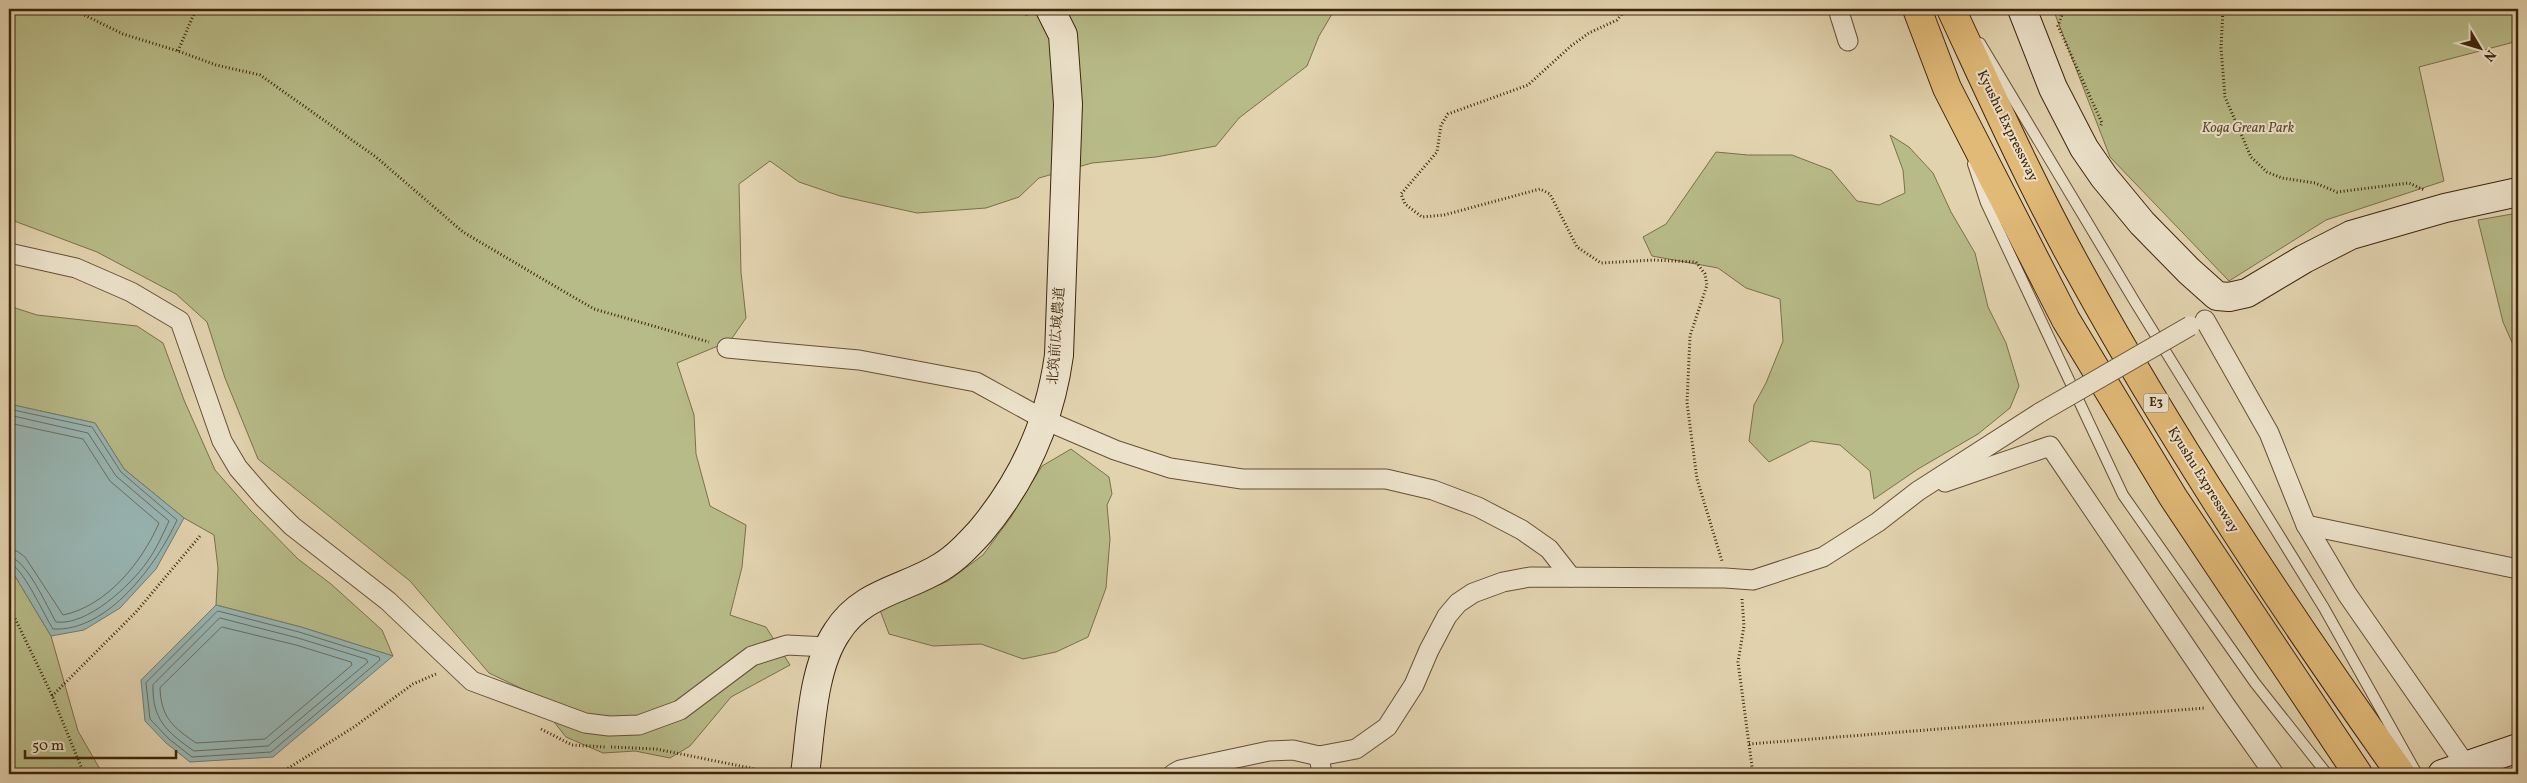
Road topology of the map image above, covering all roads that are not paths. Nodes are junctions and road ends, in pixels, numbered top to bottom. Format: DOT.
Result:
graph roads {
  1 [pos="1050,9"];
  2 [pos="1838,9"];
  3 [pos="1917,9"];
  4 [pos="1951,9"];
  5 [pos="1958,9"];
  6 [pos="2022,9"];
  7 [pos="1848,41"];
  8 [pos="1947,88"];
  9 [pos="2518,192"];
  10 [pos="9,253"];
  11 [pos="2217,296"];
  12 [pos="2198,323"];
  13 [pos="727,348"];
  14 [pos="1045,420"];
  15 [pos="1918,491"];
  16 [pos="2306,524"];
  17 [pos="2518,569"];
  18 [pos="1571,577"];
  19 [pos="828,647"];
  20 [pos="2518,748"];
  21 [pos="1320,765"];
  22 [pos="2470,770"];
  23 [pos="805,774"];
  24 [pos="1173,774"];
  25 [pos="2274,774"];
  26 [pos="2326,774"];
  27 [pos="2358,774"];
  28 [pos="2401,774"];
  29 [pos="2417,774"];
  30 [pos="2442,774"];
  1 -- 14 [label="street, 北筑前広域農道"];
  2 -- 7 [label="street"];
  3 -- 8 [label="highway, E3"];
  4 -- 28 [label="highway, Kyushu Expressway / E3"];
  5 -- 29 [label="lane"];
  6 -- 11 [label="street"];
  8 -- 26 [label="lane"];
  8 -- 27 [label="highway, E3"];
  9 -- 11 [label="street"];
  10 -- 19 [label="street"];
  11 -- 12 [label="street"];
  12 -- 15 [label="street, bridge"];
  12 -- 16 [label="street"];
  13 -- 14 [label="street"];
  14 -- 18 [label="street"];
  14 -- 19 [label="street, 北筑前広域農道"];
  15 -- 18 [label="street"];
  15 -- 25 [label="street"];
  16 -- 17 [label="street"];
  16 -- 22 [label="street"];
  18 -- 21 [label="street"];
  19 -- 23 [label="street, 北筑前広域農道"];
  20 -- 22 [label="street"];
  21 -- 24 [label="street"];
  22 -- 30 [label="street"];
}
